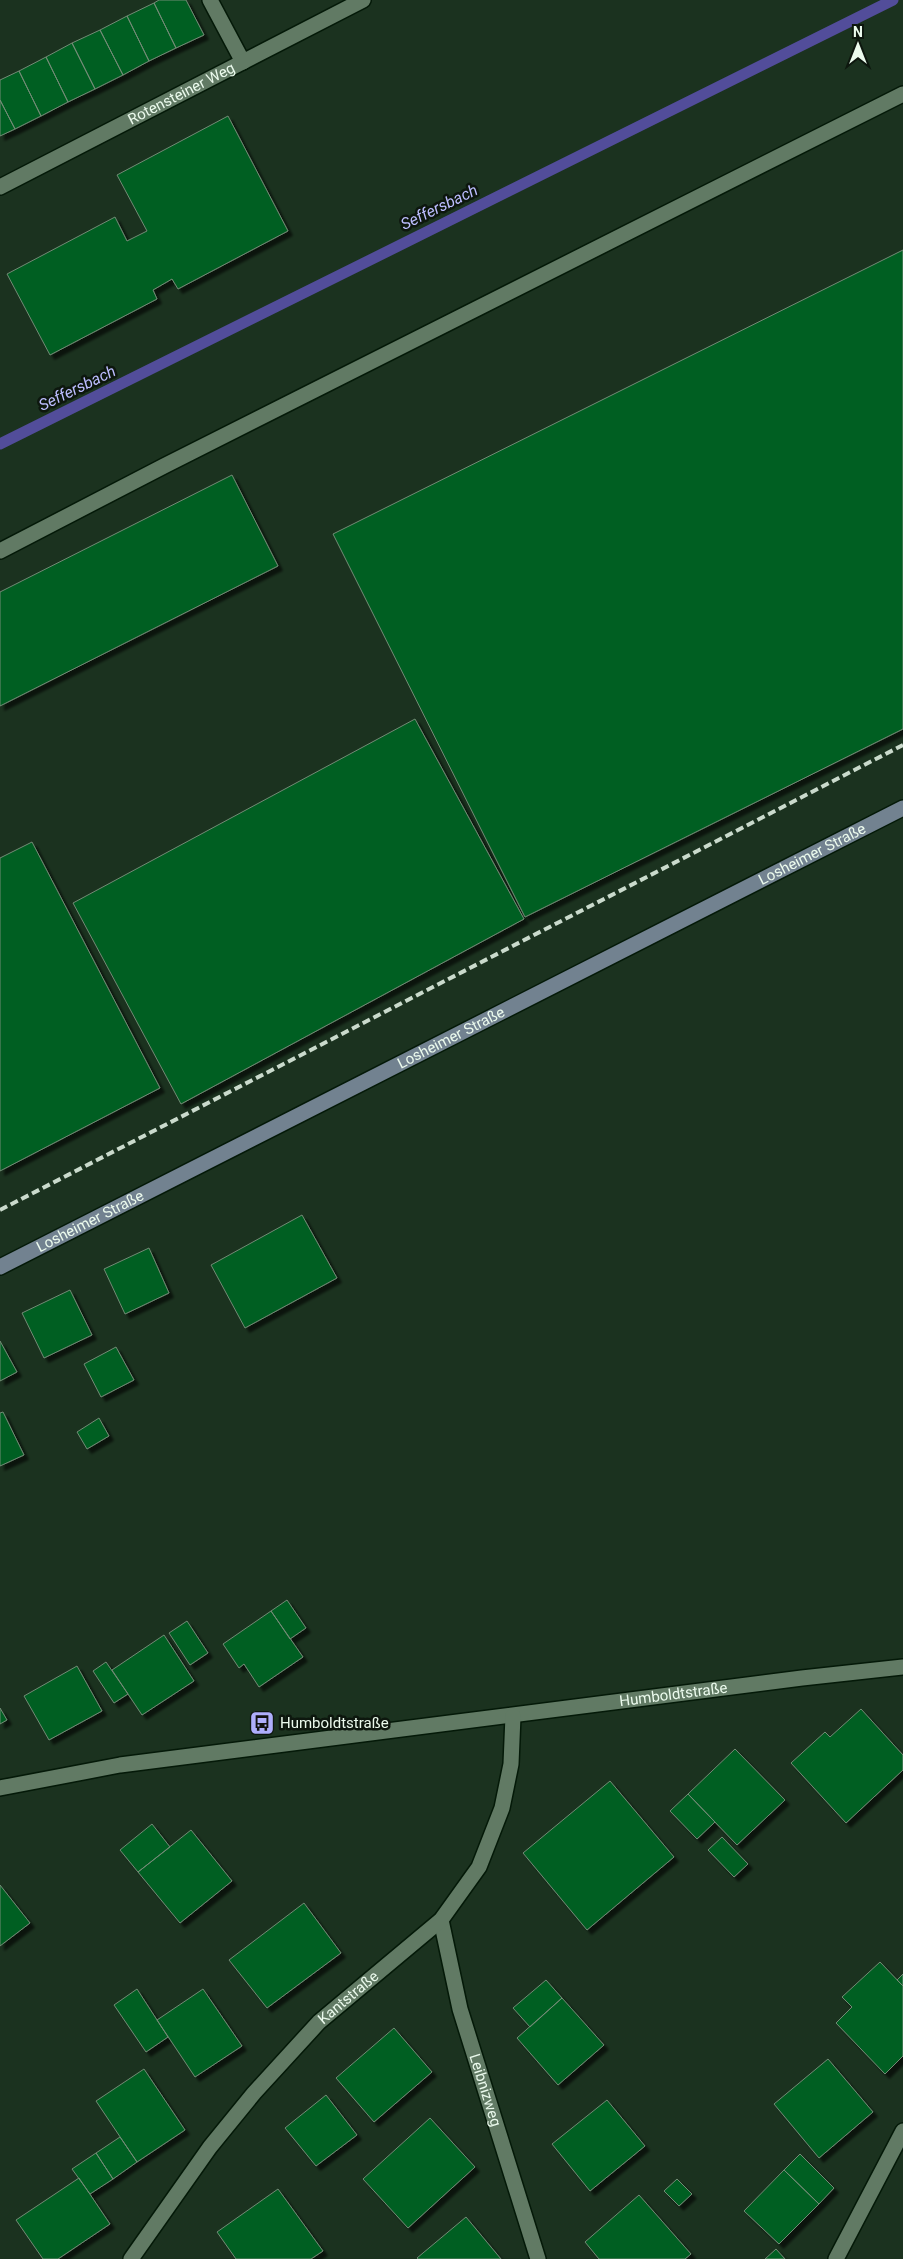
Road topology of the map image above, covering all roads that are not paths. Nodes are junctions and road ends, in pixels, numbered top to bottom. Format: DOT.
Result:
graph roads {
  1 [pos="210,0"];
  2 [pos="363,0"];
  3 [pos="243,62"];
  4 [pos="903,94"];
  5 [pos="0,187"];
  6 [pos="0,551"];
  7 [pos="903,808"];
  8 [pos="0,1267"];
  9 [pos="903,1667"];
  10 [pos="513,1716"];
  11 [pos="0,1788"];
  12 [pos="441,1920"];
  13 [pos="903,2131"];
  14 [pos="133,2258"];
  15 [pos="538,2259"];
  16 [pos="836,2259"];
  1 -- 3 [label="street"];
  2 -- 3 [label="street, Rotensteiner Weg"];
  3 -- 5 [label="street, Rotensteiner Weg"];
  4 -- 6 [label="street"];
  7 -- 8 [label="main road, Losheimer Straße"];
  9 -- 10 [label="street, Humboldtstraße"];
  10 -- 11 [label="street, Humboldtstraße"];
  10 -- 12 [label="street, Kantstraße"];
  12 -- 14 [label="street, Kantstraße"];
  12 -- 15 [label="street, Leibnizweg"];
  13 -- 16 [label="street"];
}
